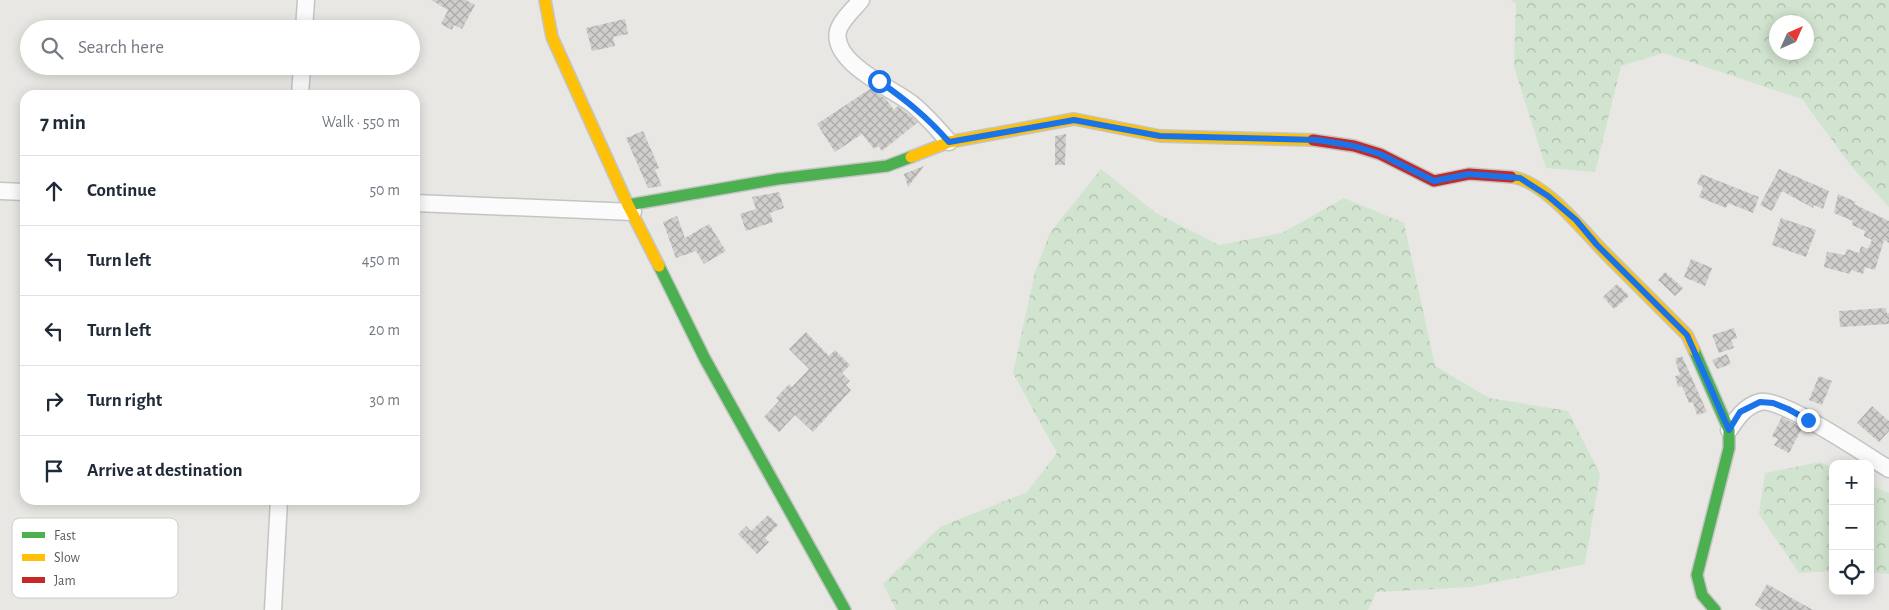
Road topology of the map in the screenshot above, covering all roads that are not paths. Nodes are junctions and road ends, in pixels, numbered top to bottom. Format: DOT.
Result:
graph roads {
  1 [pos="306,0"];
  2 [pos="545,0"];
  3 [pos="861,0"];
  4 [pos="305,20"];
  5 [pos="301,75"];
  6 [pos="300,90"];
  7 [pos="949,142"];
  8 [pos="0,192"];
  9 [pos="20,192"];
  10 [pos="420,203"];
  11 [pos="630,209"];
  12 [pos="1729,430"];
  13 [pos="1889,469"];
  14 [pos="279,505"];
  15 [pos="273,610"];
  16 [pos="846,610"];
  17 [pos="1715,610"];
  1 -- 4 [label="street"];
  2 -- 11 [label="street"];
  3 -- 7 [label="street"];
  5 -- 6 [label="street"];
  7 -- 11 [label="street"];
  7 -- 12 [label="street"];
  8 -- 9 [label="street"];
  10 -- 11 [label="street"];
  11 -- 16 [label="street"];
  12 -- 13 [label="street"];
  12 -- 17 [label="street"];
  14 -- 15 [label="street"];
}
